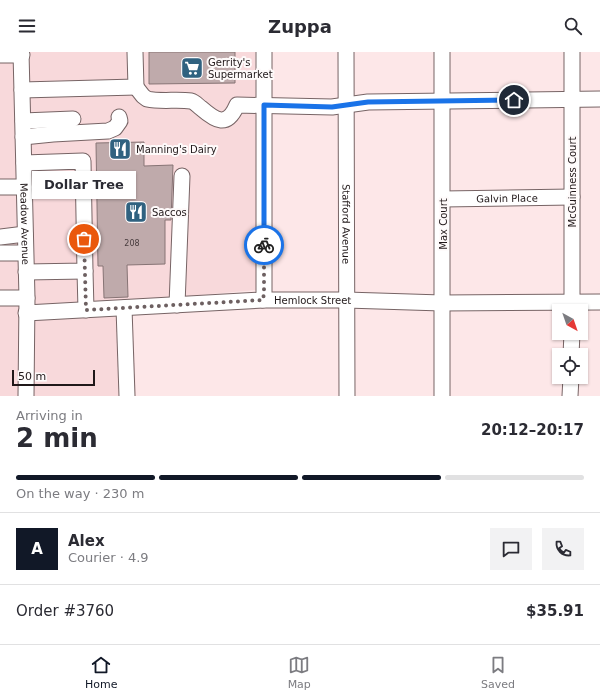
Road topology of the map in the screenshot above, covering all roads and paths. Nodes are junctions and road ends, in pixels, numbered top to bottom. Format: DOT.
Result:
graph roads {
  1 [pos="136,52"];
  2 [pos="264,52"];
  3 [pos="346,52"];
  4 [pos="442,52"];
  5 [pos="572,52"];
  6 [pos="21,53"];
  7 [pos="0,55"];
  8 [pos="136,87"];
  9 [pos="22,90"];
  10 [pos="571,99"];
  11 [pos="600,99"];
  12 [pos="441,101"];
  13 [pos="264,105"];
  14 [pos="346,105"];
  15 [pos="119,117"];
  16 [pos="73,119"];
  17 [pos="23,121"];
  18 [pos="23,137"];
  19 [pos="24,162"];
  20 [pos="182,176"];
  21 [pos="0,187"];
  22 [pos="24,187"];
  23 [pos="572,197"];
  24 [pos="443,199"];
  25 [pos="25,234"];
  26 [pos="0,237"];
  27 [pos="0,253"];
  28 [pos="25,253"];
  29 [pos="85,271"];
  30 [pos="26,272"];
  31 [pos="0,298"];
  32 [pos="27,298"];
  33 [pos="263,300"];
  34 [pos="346,300"];
  35 [pos="442,302"];
  36 [pos="600,302"];
  37 [pos="573,304"];
  38 [pos="588,304"];
  39 [pos="177,305"];
  40 [pos="552,306"];
  41 [pos="124,308"];
  42 [pos="86,310"];
  43 [pos="26,313"];
  44 [pos="571,384"];
  45 [pos="26,396"];
  46 [pos="127,396"];
  47 [pos="347,396"];
  48 [pos="442,396"];
  49 [pos="570,396"];
  1 -- 8 [label="street"];
  2 -- 13 [label="street"];
  3 -- 14 [label="street, Stafford Avenue"];
  4 -- 12 [label="street, Max Court"];
  5 -- 10 [label="street, McGuinness Court"];
  6 -- 7 [label="street"];
  6 -- 9 [label="street, Meadow Avenue"];
  8 -- 9 [label="street"];
  8 -- 13 [label="street"];
  9 -- 17 [label="street, Meadow Avenue"];
  10 -- 11 [label="street"];
  10 -- 12 [label="street"];
  10 -- 23 [label="street, McGuinness Court"];
  12 -- 14 [label="street"];
  12 -- 24 [label="street, Max Court"];
  13 -- 14 [label="street"];
  13 -- 33 [label="street"];
  14 -- 34 [label="street, Stafford Avenue"];
  15 -- 18 [label="street"];
  16 -- 17 [label="street"];
  17 -- 18 [label="street, Meadow Avenue"];
  18 -- 19 [label="street, Meadow Avenue"];
  19 -- 22 [label="street, Meadow Avenue"];
  19 -- 29 [label="street"];
  20 -- 39 [label="street"];
  21 -- 22 [label="street"];
  22 -- 25 [label="street, Meadow Avenue"];
  23 -- 24 [label="street, Galvin Place"];
  23 -- 37 [label="street, McGuinness Court"];
  24 -- 35 [label="street, Max Court"];
  25 -- 26 [label="street"];
  25 -- 28 [label="street, Meadow Avenue"];
  27 -- 28 [label="street"];
  28 -- 30 [label="street, Meadow Avenue"];
  29 -- 30 [label="street"];
  29 -- 42 [label="street"];
  30 -- 32 [label="street, Meadow Avenue"];
  31 -- 32 [label="street"];
  32 -- 43 [label="street, Meadow Avenue"];
  33 -- 34 [label="street, Hemlock Street"];
  33 -- 39 [label="street, Hemlock Street"];
  34 -- 35 [label="street, Hemlock Street"];
  34 -- 47 [label="street, Stafford Avenue"];
  35 -- 40 [label="street, Hemlock Street"];
  35 -- 48 [label="street, Max Court"];
  36 -- 38 [label="street, Hemlock Street"];
  39 -- 41 [label="street, Hemlock Street"];
  41 -- 42 [label="street, Hemlock Street"];
  41 -- 46 [label="street"];
  42 -- 43 [label="street, Hemlock Street"];
  43 -- 45 [label="street, Meadow Avenue"];
  44 -- 49 [label="street"];
}
